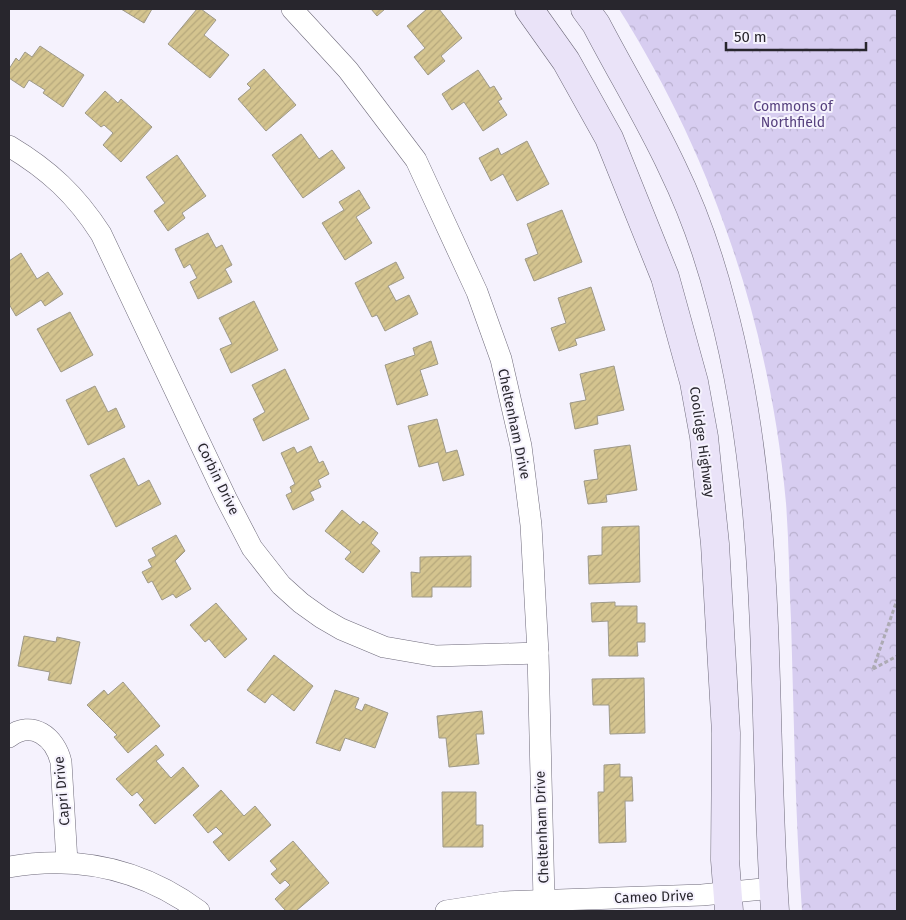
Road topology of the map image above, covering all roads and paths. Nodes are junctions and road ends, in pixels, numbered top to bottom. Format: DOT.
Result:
graph roads {
  1 [pos="292,9"];
  2 [pos="529,9"];
  3 [pos="585,9"];
  4 [pos="9,146"];
  5 [pos="897,600"];
  6 [pos="538,653"];
  7 [pos="897,656"];
  8 [pos="9,737"];
  9 [pos="67,862"];
  10 [pos="9,867"];
  11 [pos="544,900"];
  12 [pos="774,900"];
  13 [pos="728,902"];
  14 [pos="199,911"];
  15 [pos="446,911"];
  1 -- 6 [label="street, Cheltenham Drive"];
  2 -- 13 [label="main road, Coolidge Highway"];
  3 -- 12 [label="main road"];
  4 -- 6 [label="street, Corbin Drive"];
  5 -- 7 [label="path"];
  6 -- 11 [label="street, Cheltenham Drive"];
  8 -- 9 [label="street, Capri Drive"];
  9 -- 10 [label="street"];
  9 -- 14 [label="street"];
  11 -- 13 [label="street, Cameo Drive"];
  11 -- 15 [label="street, Cameo Drive"];
  12 -- 13 [label="street, Cameo Drive"];
}
